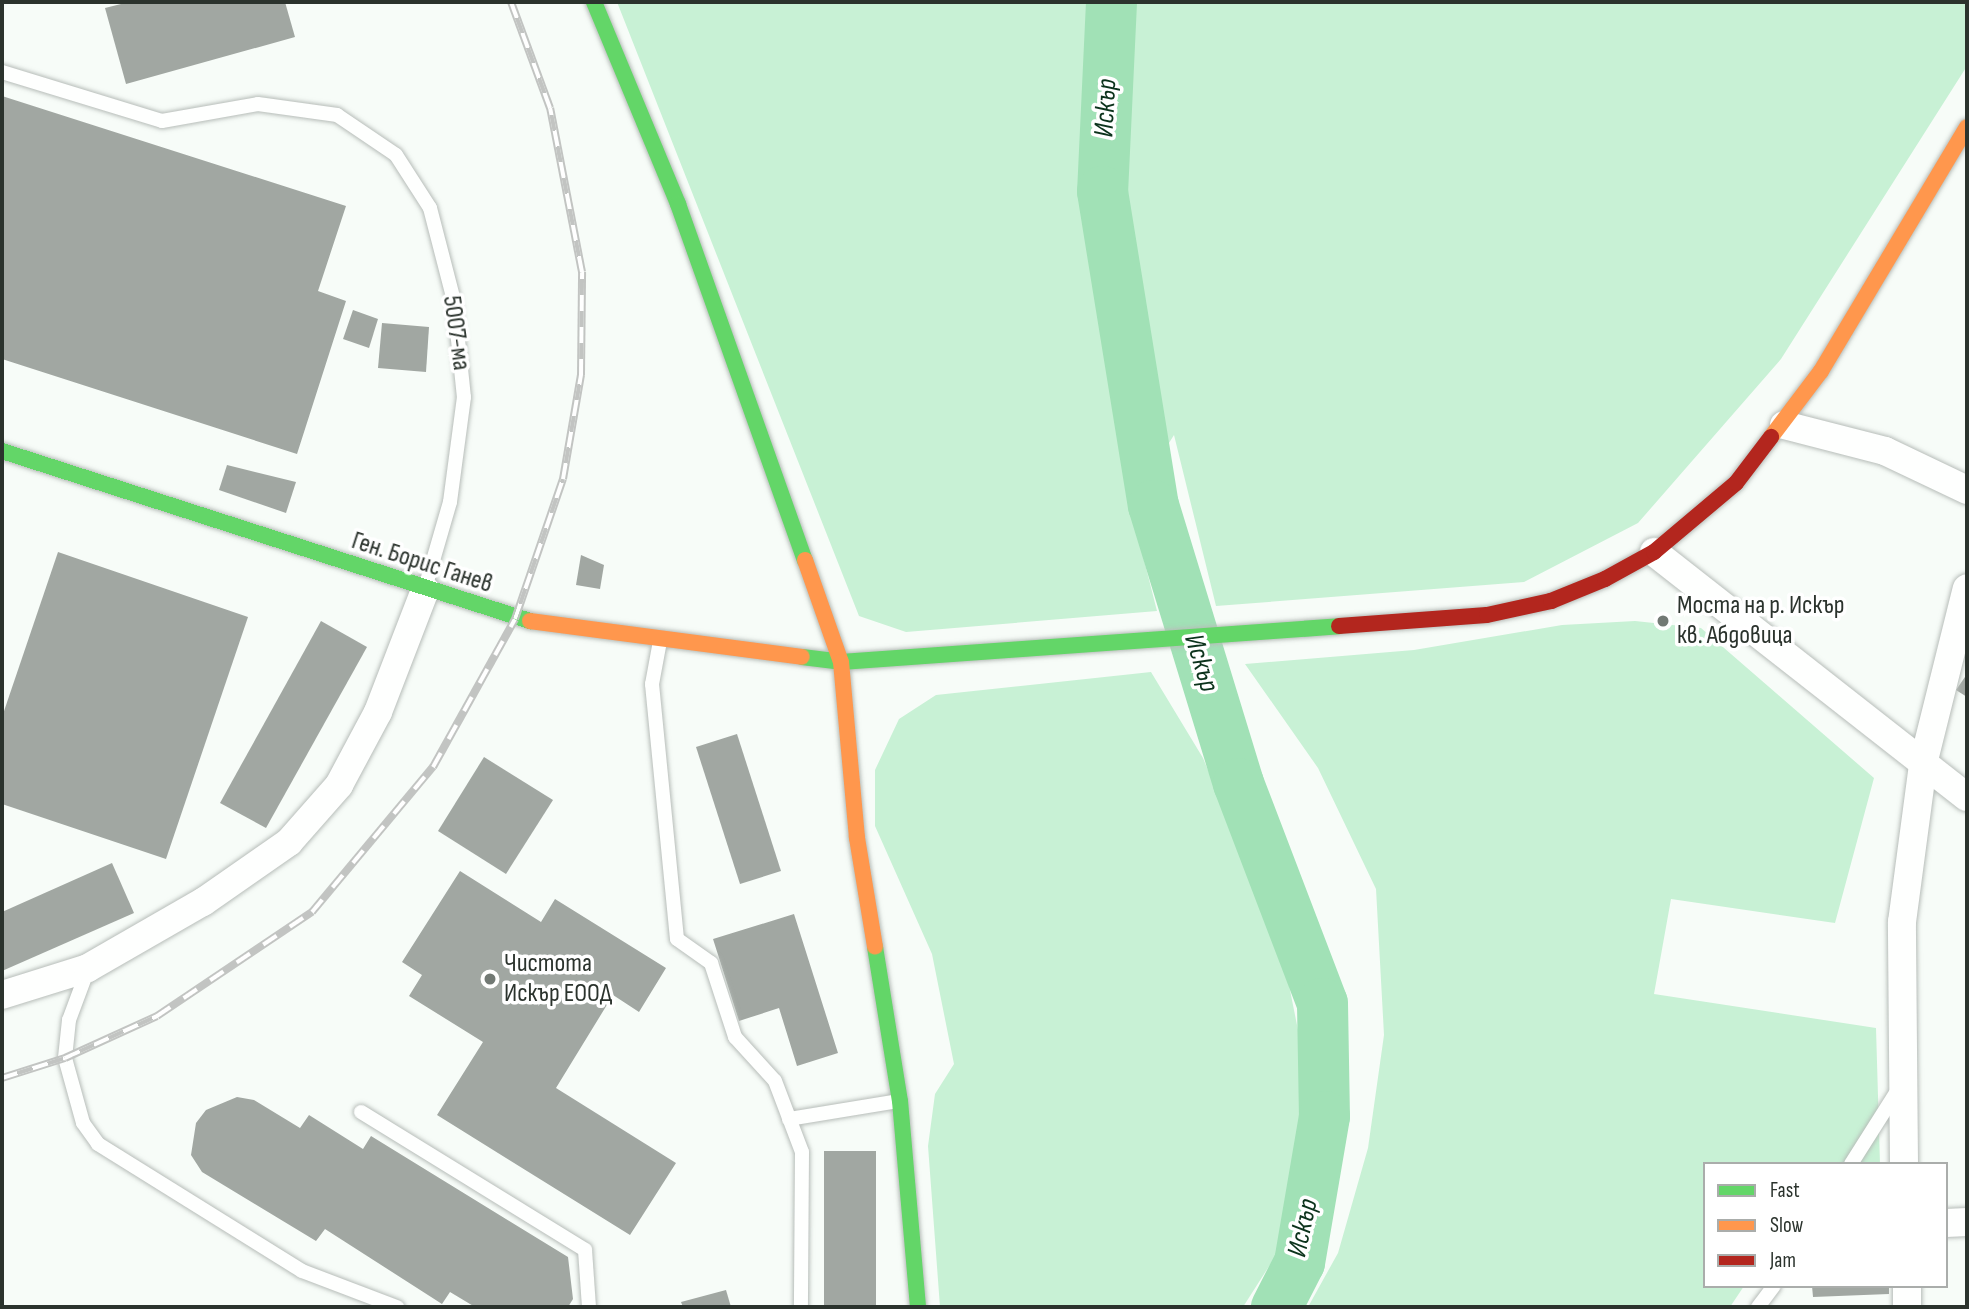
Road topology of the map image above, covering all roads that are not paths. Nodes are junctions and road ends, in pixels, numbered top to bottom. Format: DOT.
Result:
graph roads {
  1 [pos="594,2"];
  2 [pos="2,72"];
  3 [pos="1967,127"];
  4 [pos="1784,425"];
  5 [pos="2,451"];
  6 [pos="1967,490"];
  7 [pos="1654,552"];
  8 [pos="1967,588"];
  9 [pos="425,590"];
  10 [pos="660,640"];
  11 [pos="841,662"];
  12 [pos="1923,764"];
  13 [pos="1967,797"];
  14 [pos="88,968"];
  15 [pos="2,995"];
  16 [pos="1900,1085"];
  17 [pos="900,1101"];
  18 [pos="361,1112"];
  19 [pos="789,1119"];
  20 [pos="1853,1162"];
  21 [pos="1903,1162"];
  22 [pos="1967,1222"];
  23 [pos="1948,1223"];
  24 [pos="1772,1288"];
  25 [pos="1907,1288"];
  26 [pos="397,1307"];
  27 [pos="589,1307"];
  28 [pos="802,1307"];
  29 [pos="918,1307"];
  30 [pos="1758,1307"];
  31 [pos="1908,1307"];
  1 -- 11 [label="street"];
  2 -- 9 [label="lane, 5007-ма"];
  3 -- 4 [label="street, Ген. Борис Ганев"];
  4 -- 6 [label="street"];
  4 -- 7 [label="street, Ген. Борис Ганев"];
  5 -- 9 [label="street, Ген. Борис Ганев"];
  7 -- 11 [label="street, Ген. Борис Ганев"];
  7 -- 12 [label="street"];
  8 -- 12 [label="street"];
  9 -- 10 [label="street, Ген. Борис Ганев"];
  9 -- 14 [label="street"];
  10 -- 11 [label="street, Ген. Борис Ганев"];
  10 -- 19 [label="lane"];
  11 -- 17 [label="street"];
  12 -- 13 [label="street"];
  12 -- 16 [label="street"];
  14 -- 15 [label="street"];
  14 -- 26 [label="lane"];
  16 -- 20 [label="lane"];
  16 -- 21 [label="street"];
  17 -- 19 [label="lane"];
  17 -- 29 [label="street"];
  18 -- 27 [label="lane"];
  19 -- 28 [label="lane"];
  22 -- 23 [label="street"];
  24 -- 30 [label="lane"];
  25 -- 31 [label="street"];
}
